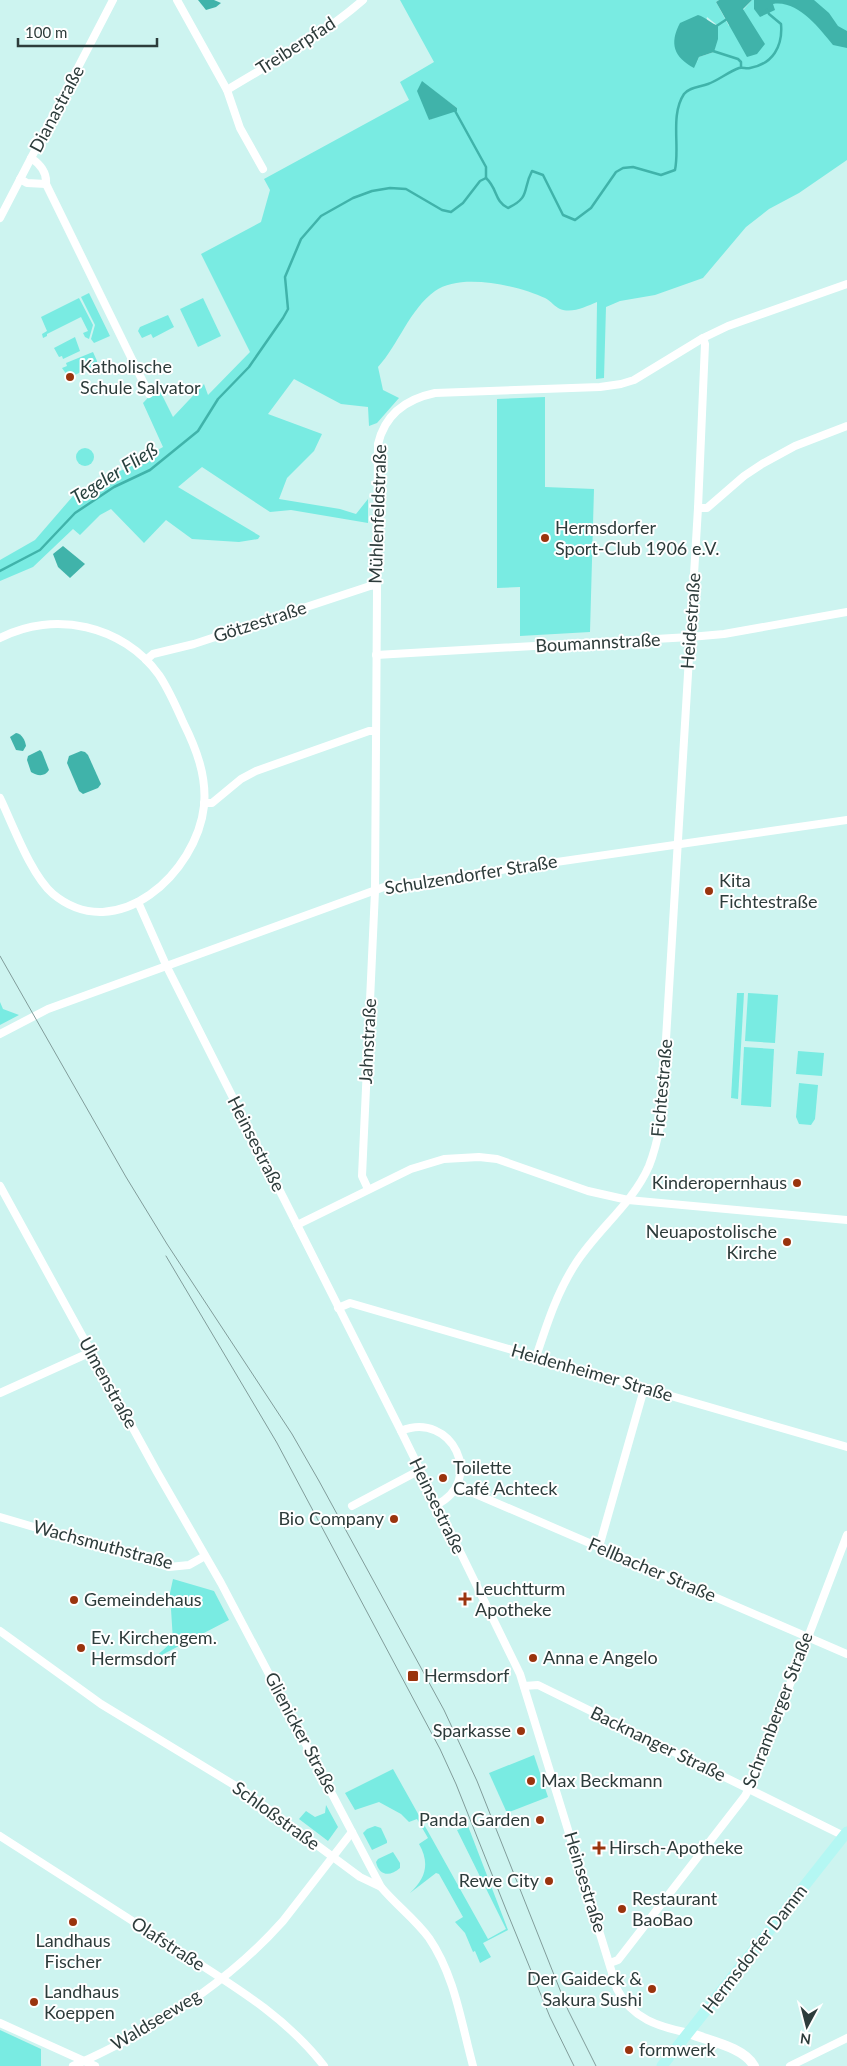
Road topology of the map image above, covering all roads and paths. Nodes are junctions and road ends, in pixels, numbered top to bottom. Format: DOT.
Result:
graph roads {
  1 [pos="113,0"];
  2 [pos="177,0"];
  3 [pos="363,0"];
  4 [pos="227,90"];
  5 [pos="31,158"];
  6 [pos="263,169"];
  7 [pos="20,180"];
  8 [pos="46,184"];
  9 [pos="0,218"];
  10 [pos="847,284"];
  11 [pos="703,338"];
  12 [pos="150,394"];
  13 [pos="847,426"];
  14 [pos="698,508"];
  15 [pos="376,586"];
  16 [pos="847,612"];
  17 [pos="0,637"];
  18 [pos="690,638"];
  19 [pos="376,655"];
  20 [pos="146,660"];
  21 [pos="376,731"];
  22 [pos="0,798"];
  23 [pos="204,803"];
  24 [pos="847,820"];
  25 [pos="678,844"];
  26 [pos="375,891"];
  27 [pos="138,902"];
  28 [pos="166,965"];
  29 [pos="0,1034"];
  30 [pos="0,1186"];
  31 [pos="368,1189"];
  32 [pos="628,1200"];
  33 [pos="847,1220"];
  34 [pos="297,1225"];
  35 [pos="338,1308"];
  36 [pos="91,1352"];
  37 [pos="536,1357"];
  38 [pos="644,1389"];
  39 [pos="0,1393"];
  40 [pos="401,1431"];
  41 [pos="847,1447"];
  42 [pos="420,1470"];
  43 [pos="456,1486"];
  44 [pos="436,1505"];
  45 [pos="352,1506"];
  46 [pos="0,1517"];
  47 [pos="847,1535"];
  48 [pos="599,1547"];
  49 [pos="205,1556"];
  50 [pos="218,1579"];
  51 [pos="0,1631"];
  52 [pos="807,1636"];
  53 [pos="847,1654"];
  54 [pos="524,1686"];
  55 [pos="749,1789"];
  56 [pos="352,1832"];
  57 [pos="845,1834"];
  58 [pos="0,1836"];
  59 [pos="333,1857"];
  60 [pos="382,1887"];
  61 [pos="610,1963"];
  62 [pos="222,1978"];
  63 [pos="0,2022"];
  64 [pos="689,2033"];
  65 [pos="847,2038"];
  66 [pos="84,2061"];
  67 [pos="73,2066"];
  68 [pos="95,2066"];
  69 [pos="324,2066"];
  70 [pos="473,2066"];
  71 [pos="662,2066"];
  72 [pos="754,2066"];
  73 [pos="790,2066"];
  1 -- 5 [label="street, Dianastraße"];
  2 -- 4 [label="street"];
  3 -- 4 [label="street, Treiberpfad"];
  4 -- 6 [label="street"];
  5 -- 7 [label="street, Dianastraße"];
  5 -- 8 [label="street"];
  7 -- 8 [label="street"];
  7 -- 9 [label="street, Dianastraße"];
  8 -- 12 [label="street"];
  10 -- 11 [label="street, Mühlenfeldstraße"];
  11 -- 14 [label="street, Heidestraße"];
  11 -- 15 [label="street, Mühlenfeldstraße"];
  13 -- 14 [label="street"];
  14 -- 18 [label="street, Heidestraße"];
  15 -- 19 [label="street, Mühlenfeldstraße"];
  15 -- 20 [label="street, Götzestraße"];
  16 -- 18 [label="street, Boumannstraße"];
  17 -- 20 [label="street"];
  18 -- 19 [label="street, Boumannstraße"];
  18 -- 25 [label="street, Heidestraße"];
  19 -- 21 [label="street, Mühlenfeldstraße"];
  20 -- 23 [label="street"];
  21 -- 23 [label="street"];
  21 -- 26 [label="street, Mühlenfeldstraße"];
  22 -- 27 [label="street"];
  23 -- 27 [label="street"];
  24 -- 25 [label="street, Schulzendorfer Straße"];
  25 -- 26 [label="street, Schulzendorfer Straße"];
  25 -- 32 [label="street, Fichtestraße"];
  26 -- 28 [label="street, Schulzendorfer Straße"];
  26 -- 31 [label="street, Jahnstraße"];
  27 -- 28 [label="street, Heinsestraße"];
  28 -- 29 [label="street, Schulzendorfer Straße"];
  28 -- 34 [label="street, Heinsestraße"];
  30 -- 36 [label="street, Ulmenstraße"];
  31 -- 32 [label="street"];
  31 -- 34 [label="street"];
  32 -- 33 [label="street"];
  32 -- 37 [label="street, Fichtestraße"];
  34 -- 35 [label="street, Heinsestraße"];
  35 -- 37 [label="street, Heidenheimer Straße"];
  35 -- 40 [label="street, Heinsestraße"];
  36 -- 39 [label="street"];
  36 -- 49 [label="street, Ulmenstraße"];
  37 -- 38 [label="street, Heidenheimer Straße"];
  38 -- 41 [label="street, Heidenheimer Straße"];
  38 -- 48 [label="street"];
  40 -- 42 [label="street, Heinsestraße"];
  40 -- 43 [label="street"];
  42 -- 44 [label="street, Heinsestraße"];
  42 -- 45 [label="street"];
  43 -- 44 [label="street"];
  43 -- 48 [label="street, Fellbacher Straße"];
  44 -- 54 [label="street, Heinsestraße"];
  46 -- 49 [label="street, Wachsmuthstraße"];
  47 -- 52 [label="street, Schramberger Straße"];
  48 -- 52 [label="street, Fellbacher Straße"];
  49 -- 50 [label="street, Ulmenstraße"];
  50 -- 56 [label="street, Glienicker Straße"];
  51 -- 59 [label="street, Schloßstraße"];
  52 -- 53 [label="street, Fellbacher Straße"];
  52 -- 55 [label="street, Schramberger Straße"];
  54 -- 55 [label="street, Backnanger Straße"];
  54 -- 61 [label="street, Heinsestraße"];
  55 -- 57 [label="street, Backnanger Straße"];
  55 -- 61 [label="street, Schramberger Straße"];
  56 -- 59 [label="street, Waldseeweg"];
  56 -- 60 [label="street, Glienicker Straße"];
  57 -- 64 [label="main road, Hermsdorfer Damm"];
  58 -- 62 [label="street, Olafstraße"];
  59 -- 60 [label="street, Schloßstraße"];
  59 -- 62 [label="street, Waldseeweg"];
  60 -- 70 [label="street, Schloßstraße"];
  61 -- 64 [label="street, Heinsestraße"];
  62 -- 66 [label="street, Waldseeweg"];
  62 -- 69 [label="street, Olafstraße"];
  63 -- 66 [label="street"];
  64 -- 71 [label="main road, Hermsdorfer Damm"];
  64 -- 72 [label="street"];
  65 -- 73 [label="street"];
  66 -- 67 [label="street, Waldseeweg"];
  66 -- 68 [label="street"];
}
